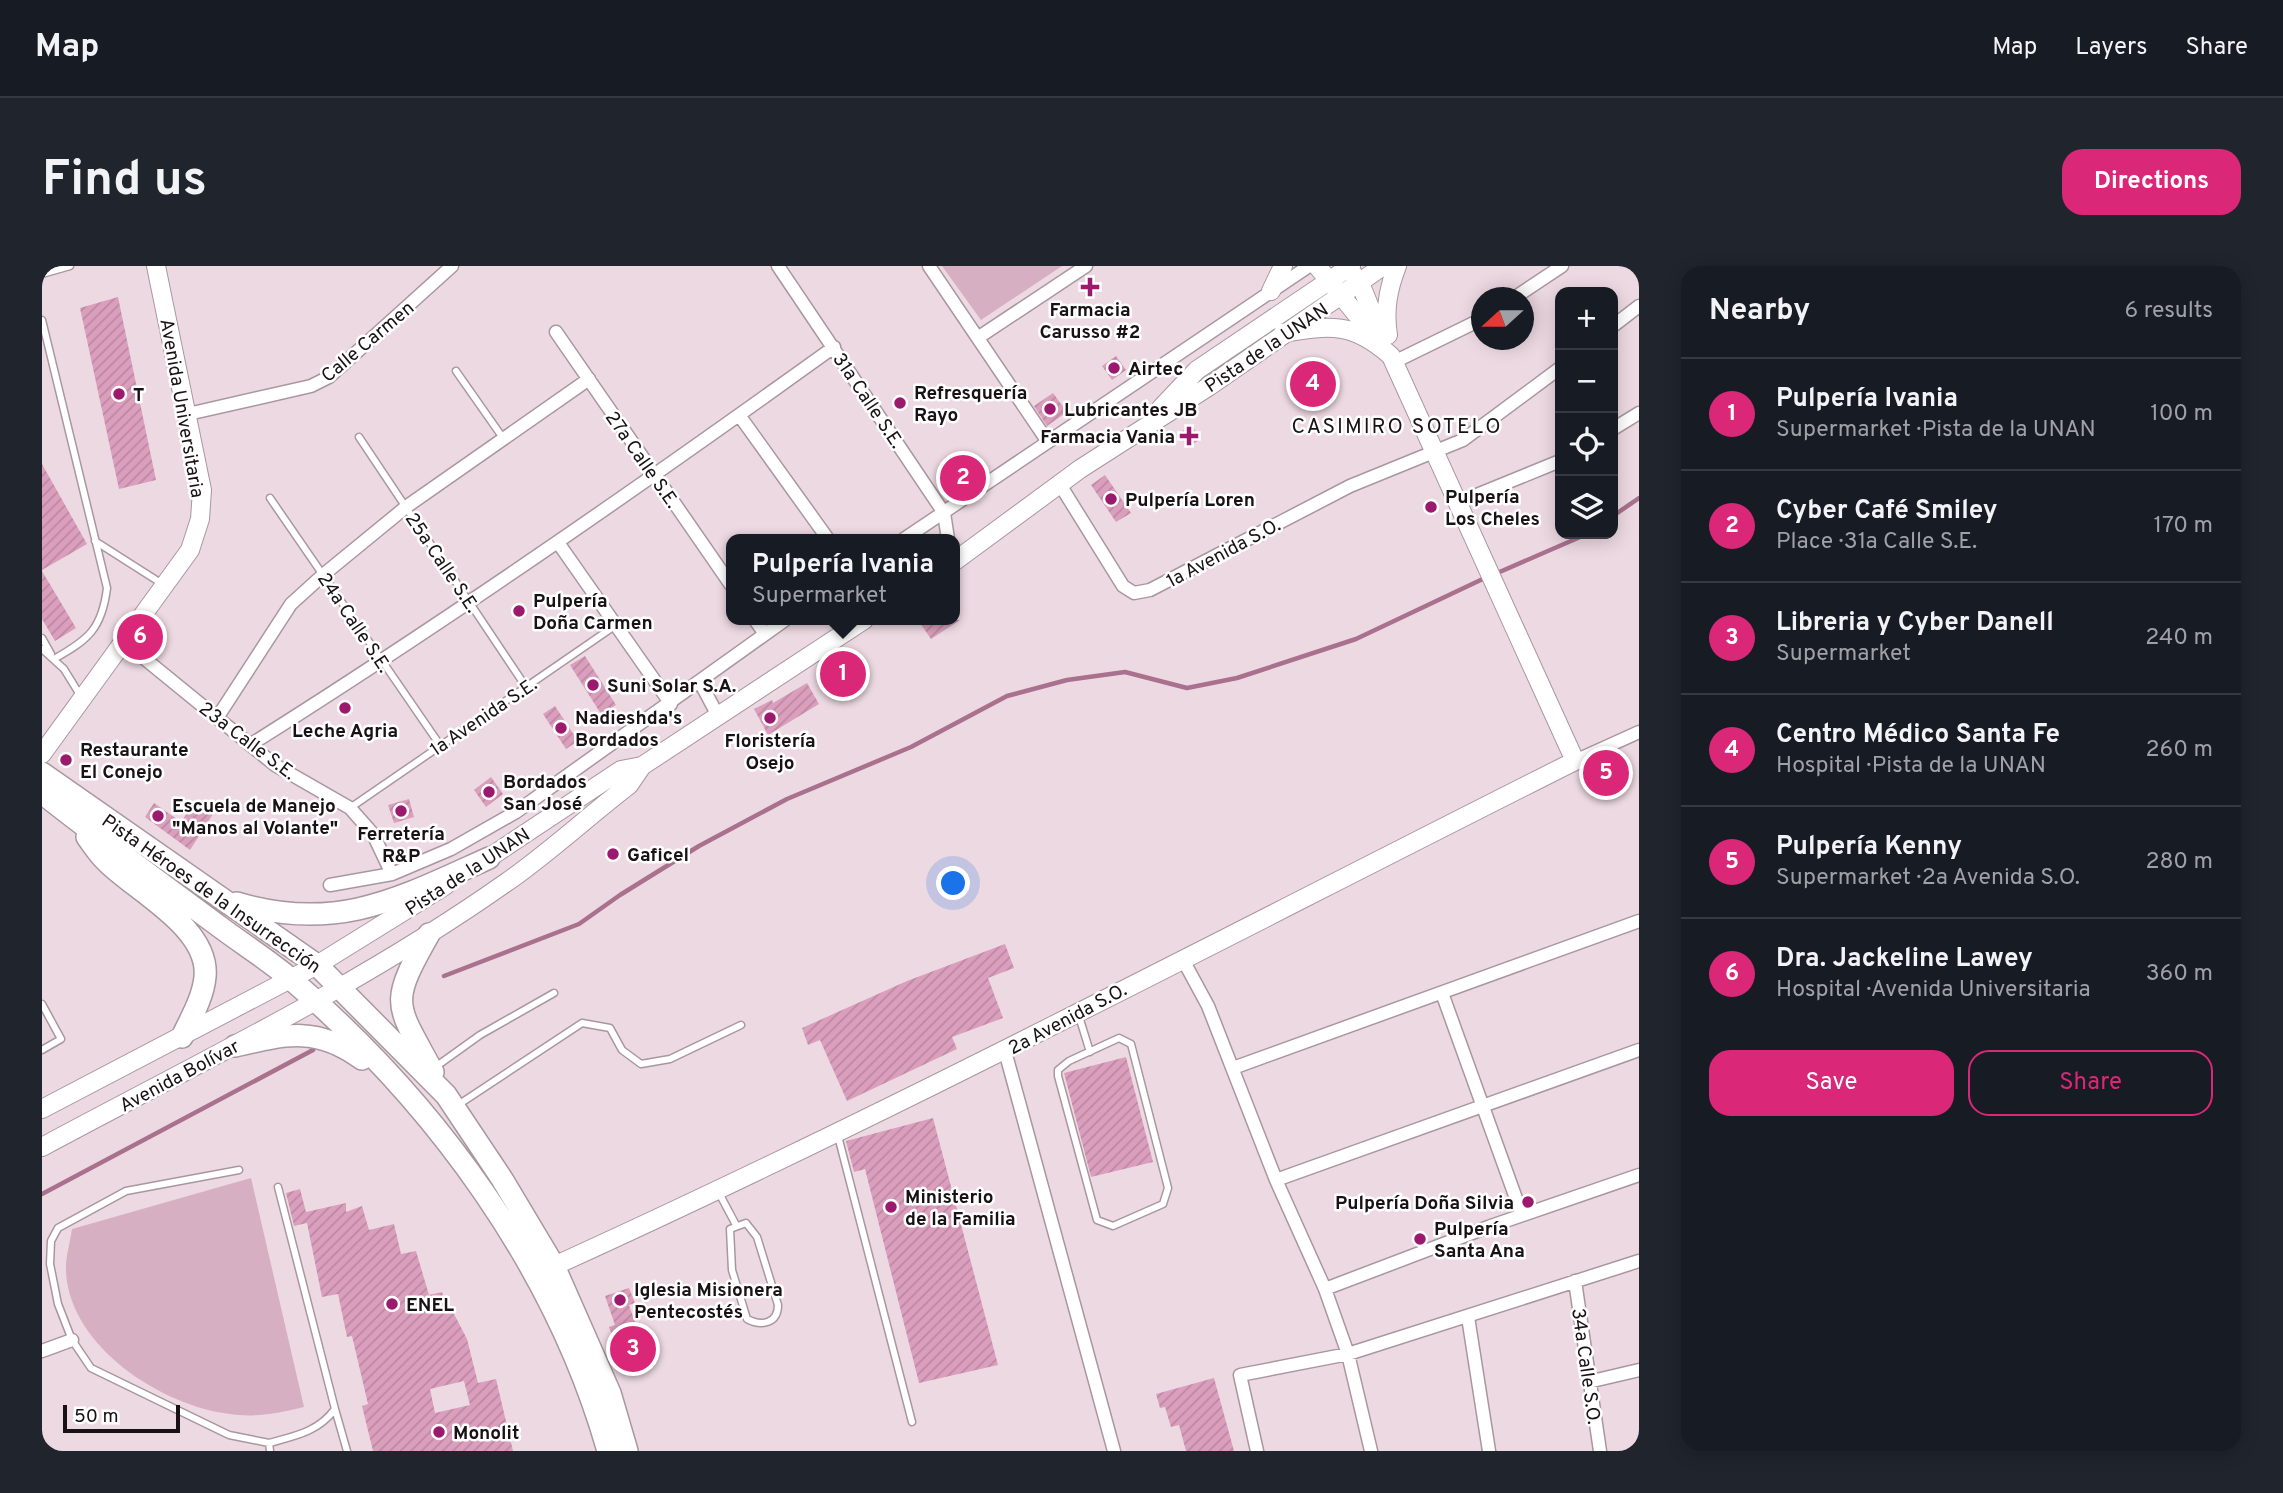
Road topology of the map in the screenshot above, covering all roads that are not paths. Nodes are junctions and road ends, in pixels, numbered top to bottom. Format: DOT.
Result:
graph roads {
  1 [pos="70,266"];
  2 [pos="156,266"];
  3 [pos="452,266"];
  4 [pos="778,266"];
  5 [pos="929,266"];
  6 [pos="1086,266"];
  7 [pos="1283,266"];
  8 [pos="1309,266"];
  9 [pos="1317,266"];
  10 [pos="1383,266"];
  11 [pos="1397,266"];
  12 [pos="1562,266"];
  13 [pos="1348,267"];
  14 [pos="42,274"];
  15 [pos="1329,281"];
  16 [pos="1360,283"];
  17 [pos="1530,287"];
  18 [pos="1271,291"];
  19 [pos="1342,295"];
  20 [pos="1639,306"];
  21 [pos="42,320"];
  22 [pos="1618,322"];
  23 [pos="1471,323"];
  24 [pos="556,332"];
  25 [pos="1283,332"];
  26 [pos="979,337"];
  27 [pos="834,347"];
  28 [pos="1392,359"];
  29 [pos="456,371"];
  30 [pos="1555,372"];
  31 [pos="589,379"];
  32 [pos="1639,413"];
  33 [pos="188,414"];
  34 [pos="740,415"];
  35 [pos="1146,424"];
  36 [pos="1618,426"];
  37 [pos="359,437"];
  38 [pos="503,439"];
  39 [pos="1048,442"];
  40 [pos="1433,453"];
  41 [pos="1555,463"];
  42 [pos="655,476"];
  43 [pos="1059,483"];
  44 [pos="270,498"];
  45 [pos="1457,503"];
  46 [pos="406,507"];
  47 [pos="944,513"];
  48 [pos="824,534"];
  49 [pos="912,534"];
  50 [pos="947,534"];
  51 [pos="95,541"];
  52 [pos="559,544"];
  53 [pos="960,557"];
  54 [pos="323,575"];
  55 [pos="726,578"];
  56 [pos="166,586"];
  57 [pos="470,604"];
  58 [pos="616,625"];
  59 [pos="759,625"];
  60 [pos="778,625"];
  61 [pos="856,625"];
  62 [pos="765,634"];
  63 [pos="42,638"];
  64 [pos="123,641"];
  65 [pos="42,649"];
  66 [pos="54,659"];
  67 [pos="382,662"];
  68 [pos="700,682"];
  69 [pos="526,687"];
  70 [pos="84,699"];
  71 [pos="671,704"];
  72 [pos="717,714"];
  73 [pos="217,718"];
  74 [pos="1639,732"];
  75 [pos="250,745"];
  76 [pos="440,745"];
  77 [pos="42,754"];
  78 [pos="1576,761"];
  79 [pos="642,766"];
  80 [pos="42,773"];
  81 [pos="42,793"];
  82 [pos="350,808"];
  83 [pos="68,813"];
  84 [pos="489,858"];
  85 [pos="392,874"];
  86 [pos="330,885"];
  87 [pos="222,899"];
  88 [pos="1639,921"];
  89 [pos="429,934"];
  90 [pos="1182,958"];
  91 [pos="317,965"];
  92 [pos="292,980"];
  93 [pos="339,987"];
  94 [pos="554,993"];
  95 [pos="1442,993"];
  96 [pos="315,1001"];
  97 [pos="42,1004"];
  98 [pos="1078,1013"];
  99 [pos="741,1025"];
  100 [pos="182,1037"];
  101 [pos="235,1046"];
  102 [pos="42,1050"];
  103 [pos="1639,1050"];
  104 [pos="1005,1051"];
  105 [pos="1090,1052"];
  106 [pos="1233,1068"];
  107 [pos="432,1069"];
  108 [pos="403,1089"];
  109 [pos="450,1102"];
  110 [pos="1482,1106"];
  111 [pos="42,1109"];
  112 [pos="836,1130"];
  113 [pos="42,1147"];
  114 [pos="239,1170"];
  115 [pos="1639,1175"];
  116 [pos="1276,1181"];
  117 [pos="278,1187"];
  118 [pos="717,1190"];
  119 [pos="1522,1215"];
  120 [pos="736,1225"];
  121 [pos="1639,1261"];
  122 [pos="554,1266"];
  123 [pos="1575,1281"];
  124 [pos="1325,1289"];
  125 [pos="1468,1317"];
  126 [pos="72,1340"];
  127 [pos="42,1351"];
  128 [pos="1348,1354"];
  129 [pos="1639,1370"];
  130 [pos="1588,1382"];
  131 [pos="335,1409"];
  132 [pos="912,1422"];
  133 [pos="270,1447"];
  134 [pos="347,1451"];
  135 [pos="608,1451"];
  136 [pos="627,1451"];
  137 [pos="1114,1451"];
  138 [pos="1257,1451"];
  139 [pos="1371,1451"];
  140 [pos="1489,1451"];
  141 [pos="1600,1451"];
  1 -- 14 [label="lane"];
  2 -- 33 [label="main road, Avenida Universitaria"];
  3 -- 33 [label="street, Calle Carmen"];
  4 -- 27 [label="street, 31a Calle S.E."];
  5 -- 26 [label="street"];
  6 -- 26 [label="street"];
  7 -- 18 [label="main road"];
  8 -- 18 [label="street"];
  9 -- 15 [label="main road"];
  10 -- 16 [label="main road, Pista de la UNAN"];
  11 -- 28 [label="main road"];
  12 -- 17 [label="street"];
  13 -- 15 [label="main road, Pista de la UNAN"];
  13 -- 16 [label="main road"];
  15 -- 19 [label="main road"];
  15 -- 35 [label="main road, Pista de la UNAN"];
  16 -- 19 [label="main road, Pista de la UNAN"];
  16 -- 28 [label="main road"];
  18 -- 39 [label="street"];
  19 -- 25 [label="main road, Pista de la UNAN"];
  19 -- 28 [label="main road"];
  20 -- 22 [label="street"];
  21 -- 51 [label="lane"];
  23 -- 28 [label="street"];
  24 -- 31 [label="street, 27a Calle S.E."];
  25 -- 28 [label="main road"];
  25 -- 35 [label="main road, Pista de la UNAN"];
  26 -- 39 [label="street"];
  27 -- 34 [label="street"];
  27 -- 47 [label="street, 31a Calle S.E."];
  28 -- 40 [label="main road"];
  29 -- 38 [label="lane"];
  30 -- 40 [label="street"];
  31 -- 38 [label="street"];
  31 -- 42 [label="street, 27a Calle S.E."];
  32 -- 36 [label="street"];
  33 -- 56 [label="main road, Avenida Universitaria"];
  34 -- 42 [label="street"];
  34 -- 48 [label="street"];
  35 -- 43 [label="main road, Pista de la UNAN"];
  37 -- 46 [label="lane, 25a Calle S.E."];
  38 -- 46 [label="street"];
  39 -- 47 [label="street"];
  40 -- 43 [label="street, 1a Avenida S.O."];
  40 -- 45 [label="main road"];
  41 -- 45 [label="street"];
  42 -- 52 [label="street"];
  42 -- 55 [label="street, 27a Calle S.E."];
  43 -- 53 [label="main road, Pista de la UNAN"];
  44 -- 54 [label="lane, 24a Calle S.E."];
  45 -- 78 [label="main road"];
  46 -- 54 [label="street"];
  46 -- 57 [label="lane, 25a Calle S.E."];
  47 -- 49 [label="street"];
  47 -- 50 [label="street, 31a Calle S.E."];
  51 -- 56 [label="lane"];
  51 -- 66 [label="lane"];
  52 -- 57 [label="street"];
  52 -- 58 [label="street"];
  54 -- 67 [label="lane, 24a Calle S.E."];
  54 -- 73 [label="street"];
  56 -- 64 [label="main road, Avenida Universitaria"];
  57 -- 67 [label="street"];
  57 -- 69 [label="lane, 25a Calle S.E."];
  58 -- 69 [label="lane, 1a Avenida S.E."];
  58 -- 71 [label="street"];
  59 -- 62 [label="street"];
  60 -- 62 [label="street"];
  61 -- 72 [label="main road, Pista de la UNAN"];
  62 -- 68 [label="street"];
  63 -- 66 [label="lane"];
  64 -- 70 [label="main road, Avenida Universitaria"];
  64 -- 73 [label="street, 23a Calle S.E."];
  65 -- 66 [label="lane"];
  66 -- 70 [label="lane"];
  67 -- 75 [label="street"];
  67 -- 76 [label="lane, 24a Calle S.E."];
  68 -- 71 [label="street"];
  68 -- 72 [label="street"];
  69 -- 76 [label="lane, 1a Avenida S.E."];
  70 -- 77 [label="main road, Avenida Universitaria"];
  71 -- 85 [label="street"];
  72 -- 79 [label="main road, Pista de la UNAN"];
  73 -- 75 [label="street, 23a Calle S.E."];
  74 -- 78 [label="street"];
  75 -- 82 [label="street, 23a Calle S.E."];
  76 -- 82 [label="lane, 1a Avenida S.E."];
  78 -- 90 [label="main road, 2a Avenida S.O."];
  79 -- 84 [label="main road, Pista de la UNAN"];
  79 -- 89 [label="main road, Pista de la UNAN"];
  80 -- 87 [label="main road, Pista Héroes de la Insurrección"];
  81 -- 83 [label="main road, Pista Héroes de la Insurrección"];
  82 -- 85 [label="street, 23a Calle S.E."];
  83 -- 92 [label="main road, Pista Héroes de la Insurrección"];
  83 -- 100 [label="main road"];
  84 -- 87 [label="main road"];
  84 -- 91 [label="main road, Pista de la UNAN"];
  85 -- 86 [label="street"];
  87 -- 91 [label="main road, Pista Héroes de la Insurrección"];
  88 -- 95 [label="street"];
  89 -- 93 [label="main road, Pista de la UNAN"];
  89 -- 107 [label="main road"];
  90 -- 98 [label="main road, 2a Avenida S.O."];
  90 -- 106 [label="street"];
  91 -- 92 [label="main road, Pista de la UNAN"];
  91 -- 93 [label="main road, Pista Héroes de la Insurrección"];
  92 -- 96 [label="main road, Pista Héroes de la Insurrección"];
  92 -- 100 [label="main road, Avenida Bolívar"];
  93 -- 96 [label="main road, Pista de la UNAN"];
  93 -- 109 [label="main road, Pista Héroes de la Insurrección"];
  94 -- 107 [label="lane"];
  95 -- 106 [label="street"];
  95 -- 110 [label="street"];
  96 -- 101 [label="main road, Avenida Bolívar"];
  96 -- 108 [label="main road, Pista Héroes de la Insurrección"];
  97 -- 102 [label="lane"];
  98 -- 104 [label="main road, 2a Avenida S.O."];
  98 -- 105 [label="lane"];
  99 -- 109 [label="lane"];
  100 -- 111 [label="main road, Avenida Bolívar"];
  101 -- 108 [label="main road"];
  101 -- 113 [label="main road, Avenida Bolívar"];
  103 -- 110 [label="street"];
  104 -- 112 [label="main road, 2a Avenida S.O."];
  104 -- 137 [label="street"];
  105 -- 105 [label="lane"];
  106 -- 116 [label="street"];
  107 -- 109 [label="main road"];
  108 -- 135 [label="main road, Pista Héroes de la Insurrección"];
  109 -- 122 [label="main road, Pista Héroes de la Insurrección"];
  110 -- 116 [label="street"];
  110 -- 119 [label="street"];
  112 -- 118 [label="main road, 2a Avenida S.O."];
  112 -- 132 [label="lane"];
  114 -- 126 [label="lane"];
  115 -- 119 [label="street"];
  116 -- 124 [label="street"];
  117 -- 131 [label="lane"];
  118 -- 120 [label="lane"];
  118 -- 122 [label="main road, 2a Avenida S.O."];
  119 -- 124 [label="street"];
  120 -- 120 [label="lane"];
  121 -- 123 [label="street"];
  122 -- 136 [label="main road, Pista Héroes de la Insurrección"];
  123 -- 125 [label="street"];
  123 -- 130 [label="street, 34a Calle S.O."];
  124 -- 128 [label="street"];
  125 -- 128 [label="street"];
  125 -- 140 [label="street"];
  126 -- 127 [label="street"];
  126 -- 133 [label="lane"];
  128 -- 138 [label="street"];
  128 -- 139 [label="street"];
  129 -- 130 [label="street"];
  130 -- 141 [label="street, 34a Calle S.O."];
  131 -- 133 [label="lane"];
  131 -- 134 [label="lane"];
}
